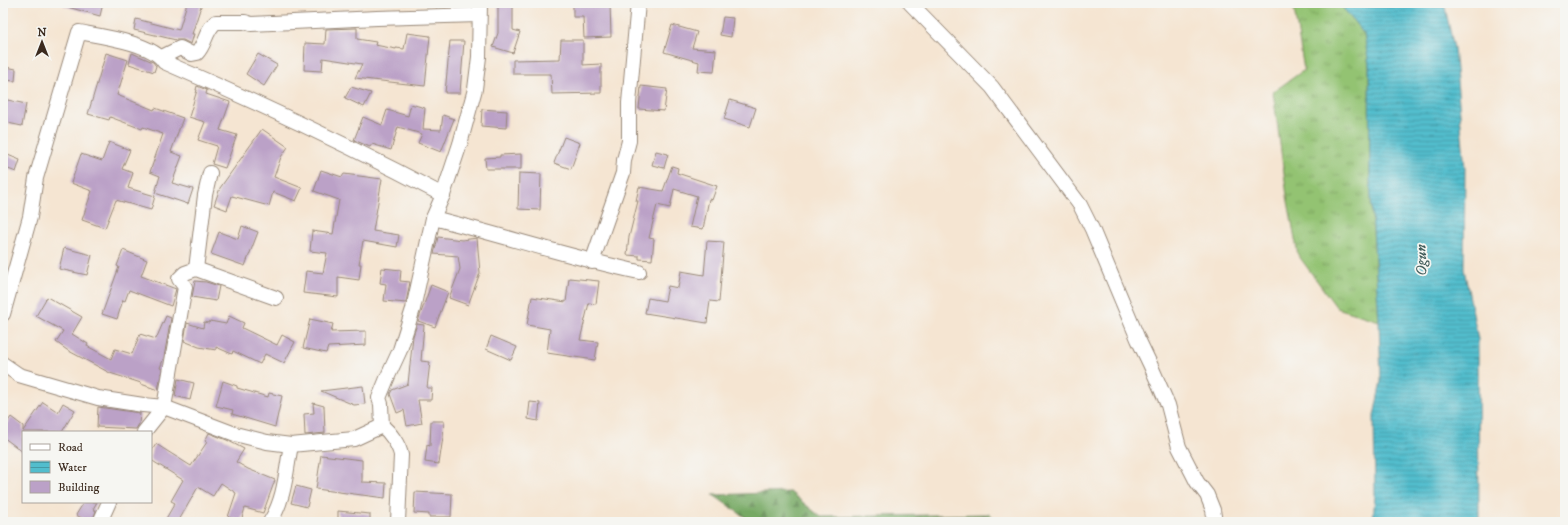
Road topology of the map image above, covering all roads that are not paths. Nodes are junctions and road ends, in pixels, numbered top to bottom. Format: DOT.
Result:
graph roads {
  1 [pos="638,3"];
  2 [pos="910,3"];
  3 [pos="479,9"];
  4 [pos="162,57"];
  5 [pos="210,173"];
  6 [pos="443,195"];
  7 [pos="433,218"];
  8 [pos="592,262"];
  9 [pos="196,269"];
  10 [pos="638,272"];
  11 [pos="276,298"];
  12 [pos="3,314"];
  13 [pos="3,364"];
  14 [pos="164,407"];
  15 [pos="382,426"];
  16 [pos="145,431"];
  17 [pos="291,445"];
  18 [pos="109,503"];
  19 [pos="100,522"];
  20 [pos="270,522"];
  21 [pos="398,522"];
  22 [pos="1215,522"];
  1 -- 8 [label="street"];
  2 -- 22 [label="street"];
  3 -- 4 [label="street"];
  3 -- 6 [label="street"];
  4 -- 6 [label="street"];
  4 -- 12 [label="street"];
  5 -- 9 [label="street"];
  6 -- 7 [label="street"];
  7 -- 8 [label="street"];
  7 -- 15 [label="street"];
  8 -- 10 [label="street"];
  9 -- 11 [label="street"];
  9 -- 14 [label="street"];
  13 -- 14 [label="street"];
  14 -- 16 [label="street"];
  14 -- 17 [label="street"];
  15 -- 17 [label="street"];
  15 -- 21 [label="street"];
  17 -- 20 [label="street"];
  18 -- 19 [label="street"];
}
